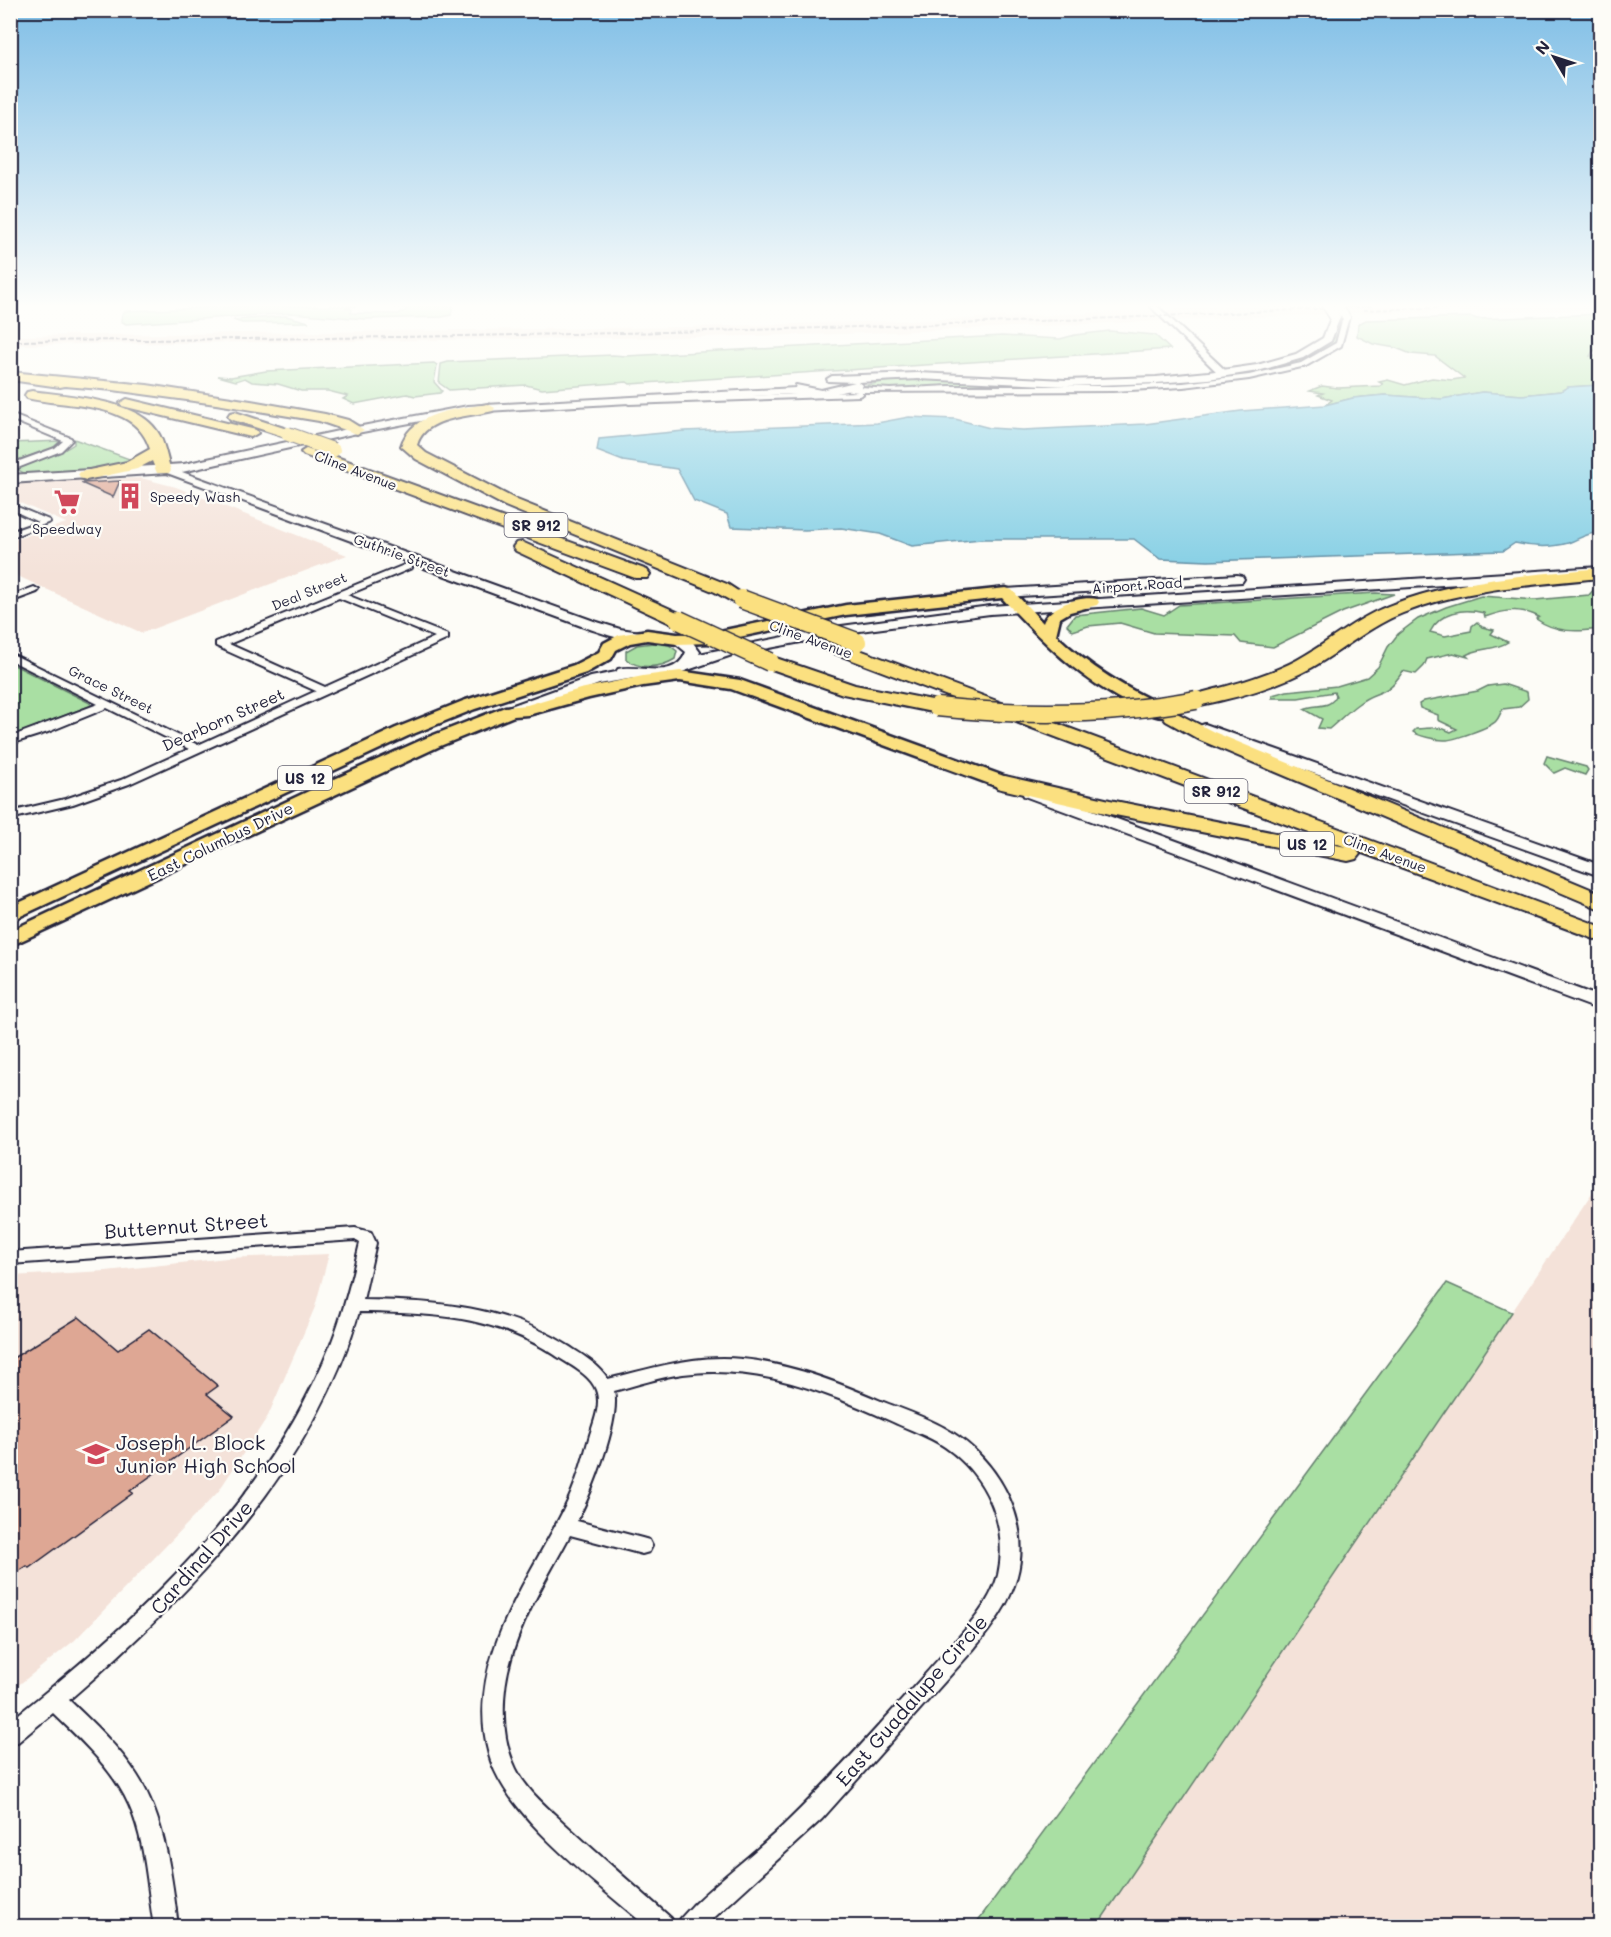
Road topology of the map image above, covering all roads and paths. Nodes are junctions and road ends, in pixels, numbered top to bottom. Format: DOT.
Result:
graph roads {
  1 [pos="47,396"];
  2 [pos="69,396"];
  3 [pos="137,396"];
  4 [pos="193,396"];
  5 [pos="632,396"];
  6 [pos="678,396"];
  7 [pos="817,396"];
  8 [pos="564,403"];
  9 [pos="488,408"];
  10 [pos="10,416"];
  11 [pos="357,430"];
  12 [pos="156,452"];
  13 [pos="245,454"];
  14 [pos="10,469"];
  15 [pos="164,470"];
  16 [pos="362,472"];
  17 [pos="86,475"];
  18 [pos="10,479"];
  19 [pos="214,486"];
  20 [pos="10,506"];
  21 [pos="265,508"];
  22 [pos="10,535"];
  23 [pos="1600,558"];
  24 [pos="409,566"];
  25 [pos="1600,572"];
  26 [pos="1337,574"];
  27 [pos="1255,578"];
  28 [pos="34,590"];
  29 [pos="1006,593"];
  30 [pos="339,595"];
  31 [pos="10,599"];
  32 [pos="1091,602"];
  33 [pos="739,605"];
  34 [pos="1021,607"];
  35 [pos="642,636"];
  36 [pos="1047,636"];
  37 [pos="676,639"];
  38 [pos="607,651"];
  39 [pos="10,656"];
  40 [pos="682,671"];
  41 [pos="640,674"];
  42 [pos="325,691"];
  43 [pos="107,704"];
  44 [pos="511,711"];
  45 [pos="1173,717"];
  46 [pos="10,741"];
  47 [pos="198,749"];
  48 [pos="1005,783"];
  49 [pos="10,816"];
  50 [pos="1600,871"];
  51 [pos="1600,902"];
  52 [pos="10,915"];
  53 [pos="1600,918"];
  54 [pos="1600,936"];
  55 [pos="10,940"];
  56 [pos="1600,1004"];
  57 [pos="365,1236"];
  58 [pos="10,1258"];
  59 [pos="353,1306"];
  60 [pos="604,1387"];
  61 [pos="566,1526"];
  62 [pos="642,1546"];
  63 [pos="55,1700"];
  64 [pos="10,1735"];
  65 [pos="166,1926"];
  66 [pos="663,1926"];
  67 [pos="689,1926"];
  1 -- 12 [label="highway"];
  2 -- 16 [label="highway, Cline Avenue / SR 912"];
  3 -- 33 [label="highway, Cline Avenue / SR 912, bridge"];
  4 -- 11 [label="highway"];
  5 -- 11 [label="main road"];
  6 -- 8 [label="main road"];
  7 -- 8 [label="street"];
  8 -- 9 [label="main road"];
  9 -- 11 [label="main road"];
  9 -- 33 [label="highway"];
  10 -- 14 [label="street"];
  11 -- 13 [label="main road"];
  12 -- 15 [label="highway"];
  12 -- 17 [label="highway"];
  13 -- 15 [label="main road"];
  13 -- 19 [label="main road"];
  15 -- 17 [label="main road"];
  15 -- 19 [label="main road, Guthrie Street"];
  15 -- 21 [label="main road, Guthrie Street"];
  16 -- 25 [label="highway, bridge"];
  16 -- 33 [label="highway, Cline Avenue / SR 912"];
  17 -- 18 [label="main road"];
  19 -- 21 [label="main road, Guthrie Street"];
  20 -- 22 [label="street"];
  21 -- 24 [label="main road, Guthrie Street"];
  21 -- 35 [label="main road, Guthrie Street"];
  23 -- 26 [label="main road"];
  24 -- 30 [label="street, Deal Street"];
  24 -- 38 [label="main road, Guthrie Street"];
  25 -- 32 [label="main road, Airport Road"];
  27 -- 29 [label="main road, Airport Road"];
  28 -- 31 [label="street"];
  29 -- 34 [label="main road"];
  29 -- 37 [label="main road, Airport Road / US 12"];
  30 -- 42 [label="street, Deal Street"];
  30 -- 42 [label="street, Dearborn Street"];
  32 -- 34 [label="main road, Airport Road"];
  32 -- 36 [label="main road"];
  33 -- 53 [label="highway, Cline Avenue / SR 912, bridge"];
  33 -- 54 [label="highway, Cline Avenue / SR 912"];
  34 -- 36 [label="main road"];
  34 -- 40 [label="main road, Airport Road"];
  35 -- 37 [label="main road, US 12"];
  35 -- 38 [label="main road, US 12"];
  36 -- 45 [label="main road"];
  37 -- 40 [label="main road"];
  38 -- 41 [label="main road, Guthrie Street"];
  38 -- 52 [label="main road, East Columbus Drive / US 12"];
  39 -- 43 [label="street, Grace Street"];
  40 -- 41 [label="main road, US 12"];
  40 -- 44 [label="main road, US 12"];
  40 -- 48 [label="main road, US 12"];
  41 -- 44 [label="main road, East Columbus Drive"];
  42 -- 47 [label="street, Dearborn Street"];
  43 -- 46 [label="street"];
  43 -- 47 [label="street, Grace Street"];
  44 -- 55 [label="main road, East Columbus Drive / US 12"];
  45 -- 50 [label="main road"];
  45 -- 51 [label="highway"];
  47 -- 49 [label="street, Dearborn Street"];
  48 -- 54 [label="highway, US 12"];
  48 -- 56 [label="main road"];
  57 -- 58 [label="street, Butternut Street"];
  57 -- 59 [label="street, Cardinal Drive"];
  59 -- 60 [label="street"];
  59 -- 63 [label="street, Cardinal Drive"];
  60 -- 61 [label="street"];
  60 -- 67 [label="street, East Guadalupe Circle"];
  61 -- 62 [label="street"];
  61 -- 66 [label="street"];
  63 -- 64 [label="street, Cardinal Drive"];
  63 -- 65 [label="street"];
}
